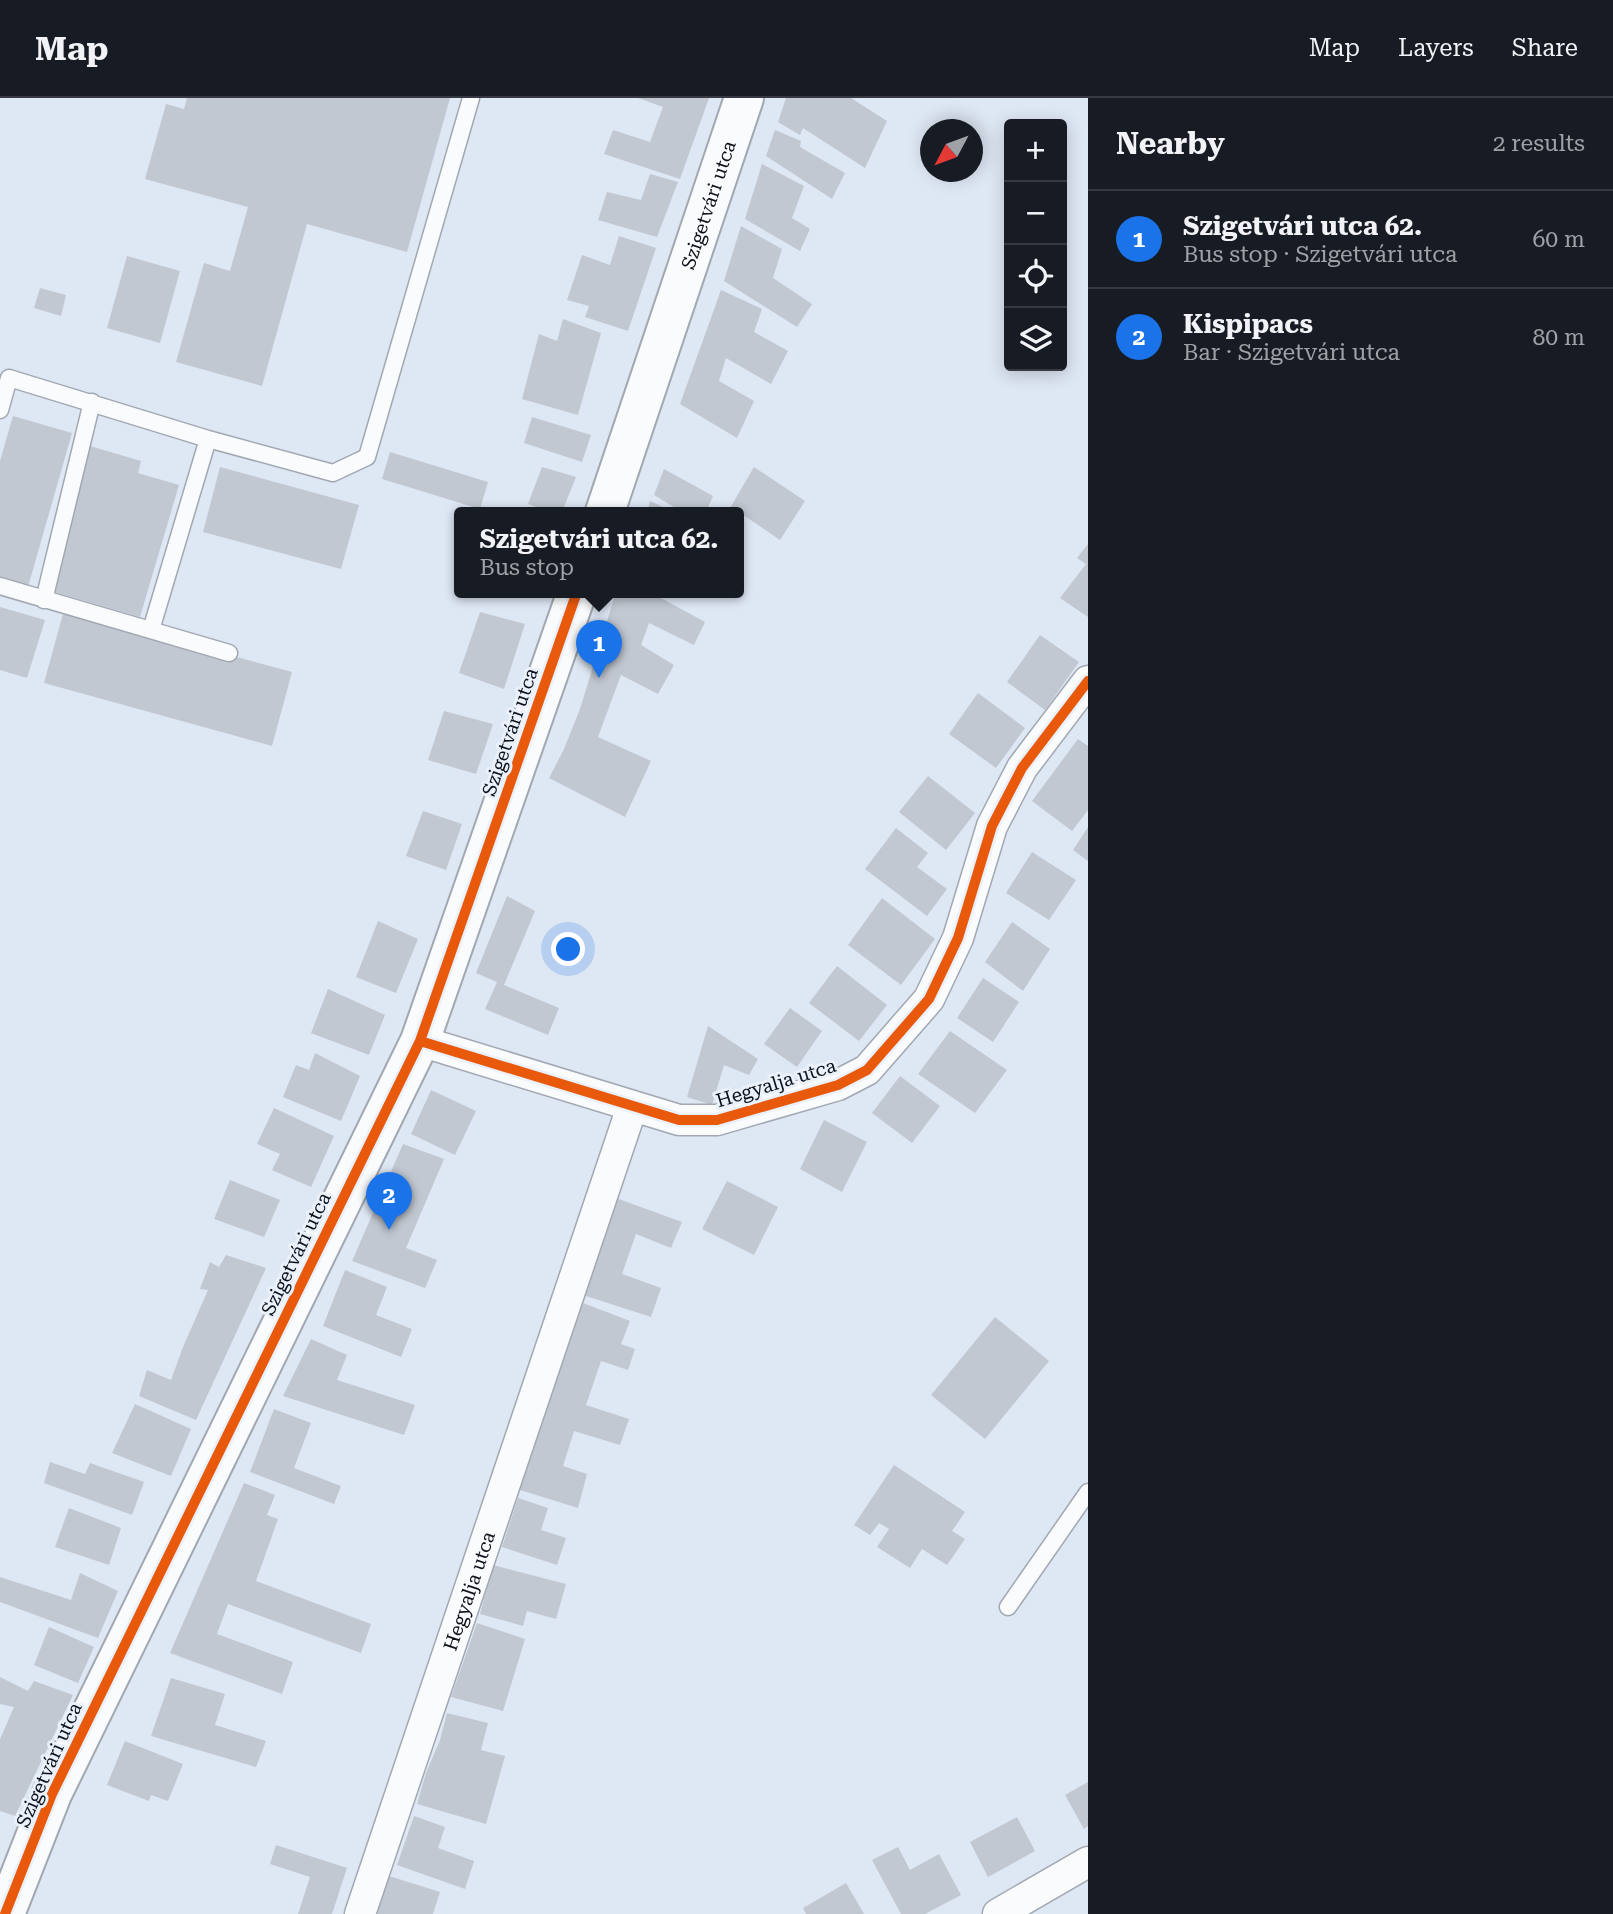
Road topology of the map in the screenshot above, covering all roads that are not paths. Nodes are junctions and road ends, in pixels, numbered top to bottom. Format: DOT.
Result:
graph roads {
  1 [pos="471,98"];
  2 [pos="744,98"];
  3 [pos="92,402"];
  4 [pos="0,410"];
  5 [pos="208,439"];
  6 [pos="606,507"];
  7 [pos="0,586"];
  8 [pos="575,598"];
  9 [pos="44,600"];
  10 [pos="151,630"];
  11 [pos="229,653"];
  12 [pos="1088,681"];
  13 [pos="420,1041"];
  14 [pos="632,1107"];
  15 [pos="1088,1492"];
  16 [pos="1008,1606"];
  17 [pos="1088,1862"];
  18 [pos="5,1914"];
  19 [pos="360,1914"];
  20 [pos="998,1914"];
  1 -- 5 [label="lane"];
  2 -- 6 [label="street, Szigetvári utca"];
  3 -- 4 [label="lane"];
  3 -- 5 [label="lane"];
  3 -- 9 [label="lane"];
  5 -- 10 [label="lane"];
  7 -- 9 [label="lane"];
  8 -- 13 [label="street, Szigetvári utca"];
  9 -- 10 [label="lane"];
  10 -- 11 [label="lane"];
  12 -- 14 [label="street, Hegyalja utca"];
  13 -- 14 [label="street, Hegyalja utca"];
  13 -- 18 [label="street, Szigetvári utca"];
  14 -- 19 [label="street, Hegyalja utca"];
  15 -- 16 [label="lane"];
  17 -- 20 [label="street"];
}
